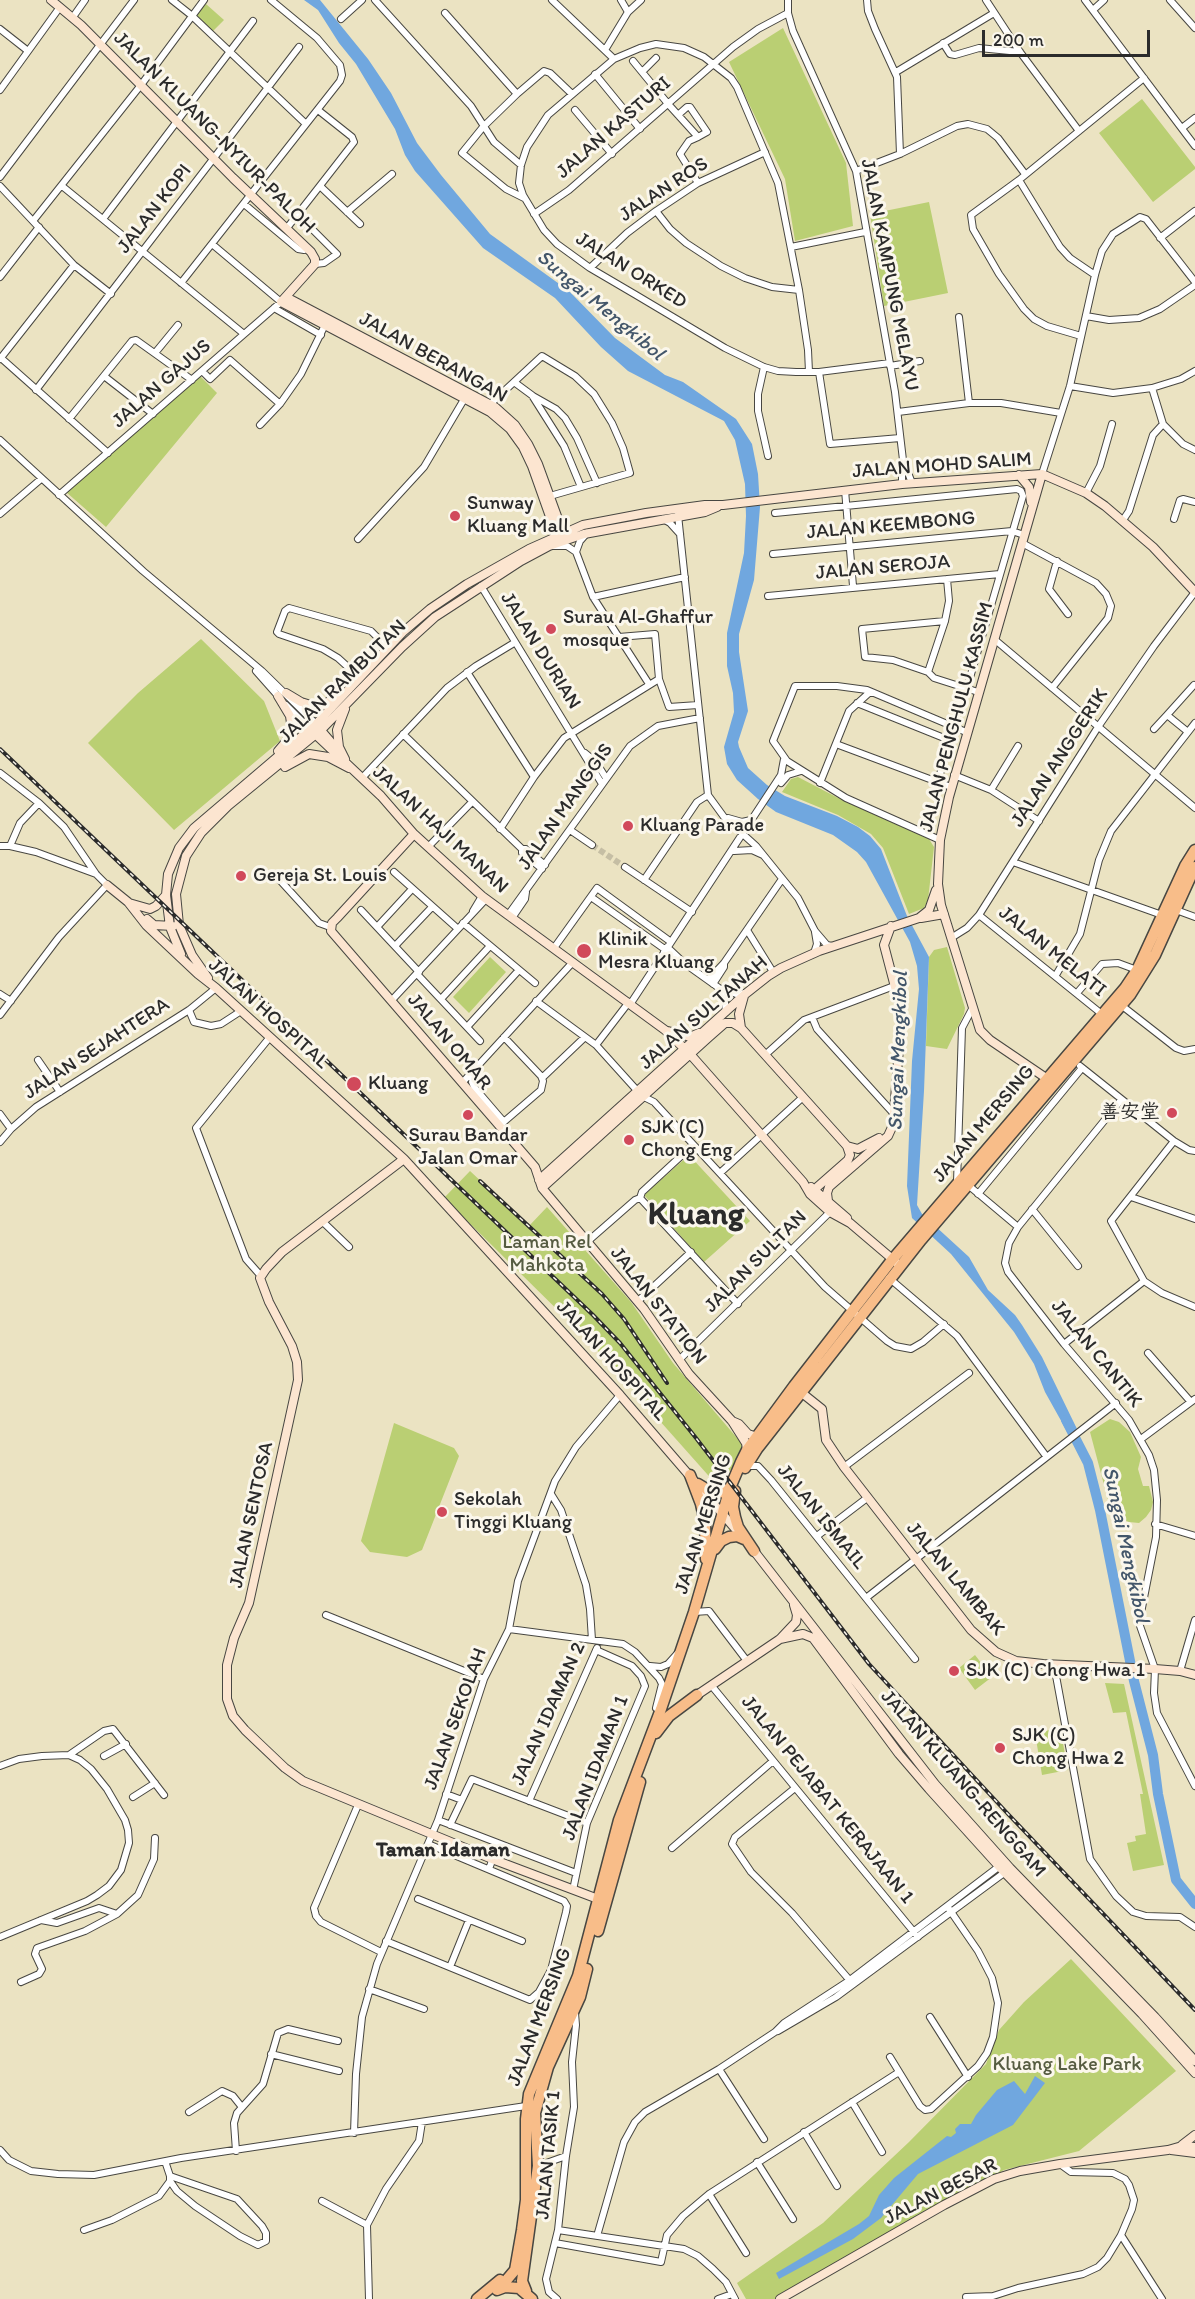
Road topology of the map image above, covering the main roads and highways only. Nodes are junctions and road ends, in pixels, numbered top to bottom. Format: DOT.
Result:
graph roads {
  1 [pos="1195,850"];
  2 [pos="1195,867"];
  3 [pos="962,1184"];
  4 [pos="856,1315"];
  5 [pos="802,1393"];
  6 [pos="784,1402"];
  7 [pos="690,1475"];
  8 [pos="698,1484"];
  9 [pos="732,1490"];
  10 [pos="744,1539"];
  11 [pos="754,1551"];
  12 [pos="711,1554"];
  13 [pos="704,1577"];
  14 [pos="682,1646"];
  15 [pos="522,2253"];
  16 [pos="524,2271"];
  17 [pos="491,2295"];
  18 [pos="529,2295"];
  19 [pos="477,2299"];
  20 [pos="538,2299"];
  1 -- 3 [label="highway, JALAN MERSING"];
  2 -- 3 [label="highway, JALAN MERSING"];
  3 -- 4 [label="highway, JALAN MERSING"];
  4 -- 5 [label="highway, JALAN MERSING"];
  4 -- 6 [label="highway, JALAN MERSING"];
  5 -- 6 [label="highway"];
  5 -- 9 [label="highway, JALAN MERSING"];
  6 -- 9 [label="highway, JALAN MERSING"];
  7 -- 13 [label="highway"];
  8 -- 9 [label="highway"];
  9 -- 11 [label="highway"];
  9 -- 12 [label="highway, JALAN MERSING"];
  10 -- 12 [label="highway"];
  12 -- 13 [label="highway, JALAN MERSING"];
  13 -- 14 [label="highway, JALAN MERSING"];
  14 -- 15 [label="highway, JALAN MERSING"];
  14 -- 15 [label="highway"];
  15 -- 16 [label="highway, JALAN MERSING"];
  15 -- 17 [label="highway, JALAN MERSING"];
  15 -- 19 [label="highway"];
  16 -- 18 [label="highway, JALAN MERSING"];
  16 -- 20 [label="highway"];
  17 -- 18 [label="highway"];
}
